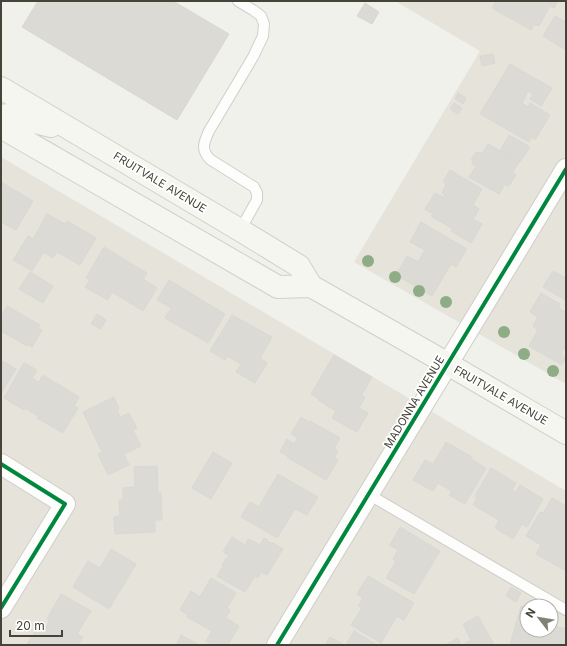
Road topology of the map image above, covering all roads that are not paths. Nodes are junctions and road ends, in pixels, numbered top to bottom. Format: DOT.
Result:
graph roads {
  1 [pos="238,1"];
  2 [pos="1,88"];
  3 [pos="1,116"];
  4 [pos="1,127"];
  5 [pos="84,137"];
  6 [pos="566,169"];
  7 [pos="240,230"];
  8 [pos="311,286"];
  9 [pos="448,364"];
  10 [pos="566,433"];
  11 [pos="1,464"];
  12 [pos="368,494"];
  13 [pos="1,608"];
  14 [pos="566,610"];
  15 [pos="277,645"];
  1 -- 7 [label="lane"];
  2 -- 5 [label="main road, FRUITVALE AVENUE"];
  3 -- 5 [label="main road"];
  4 -- 8 [label="main road"];
  5 -- 7 [label="main road, FRUITVALE AVENUE"];
  6 -- 9 [label="street, MADONNA AVENUE"];
  7 -- 8 [label="main road, FRUITVALE AVENUE"];
  8 -- 9 [label="main road, FRUITVALE AVENUE"];
  9 -- 10 [label="main road, FRUITVALE AVENUE"];
  9 -- 12 [label="street, MADONNA AVENUE"];
  11 -- 13 [label="street"];
  12 -- 14 [label="lane"];
  12 -- 15 [label="street, MADONNA AVENUE"];
}
